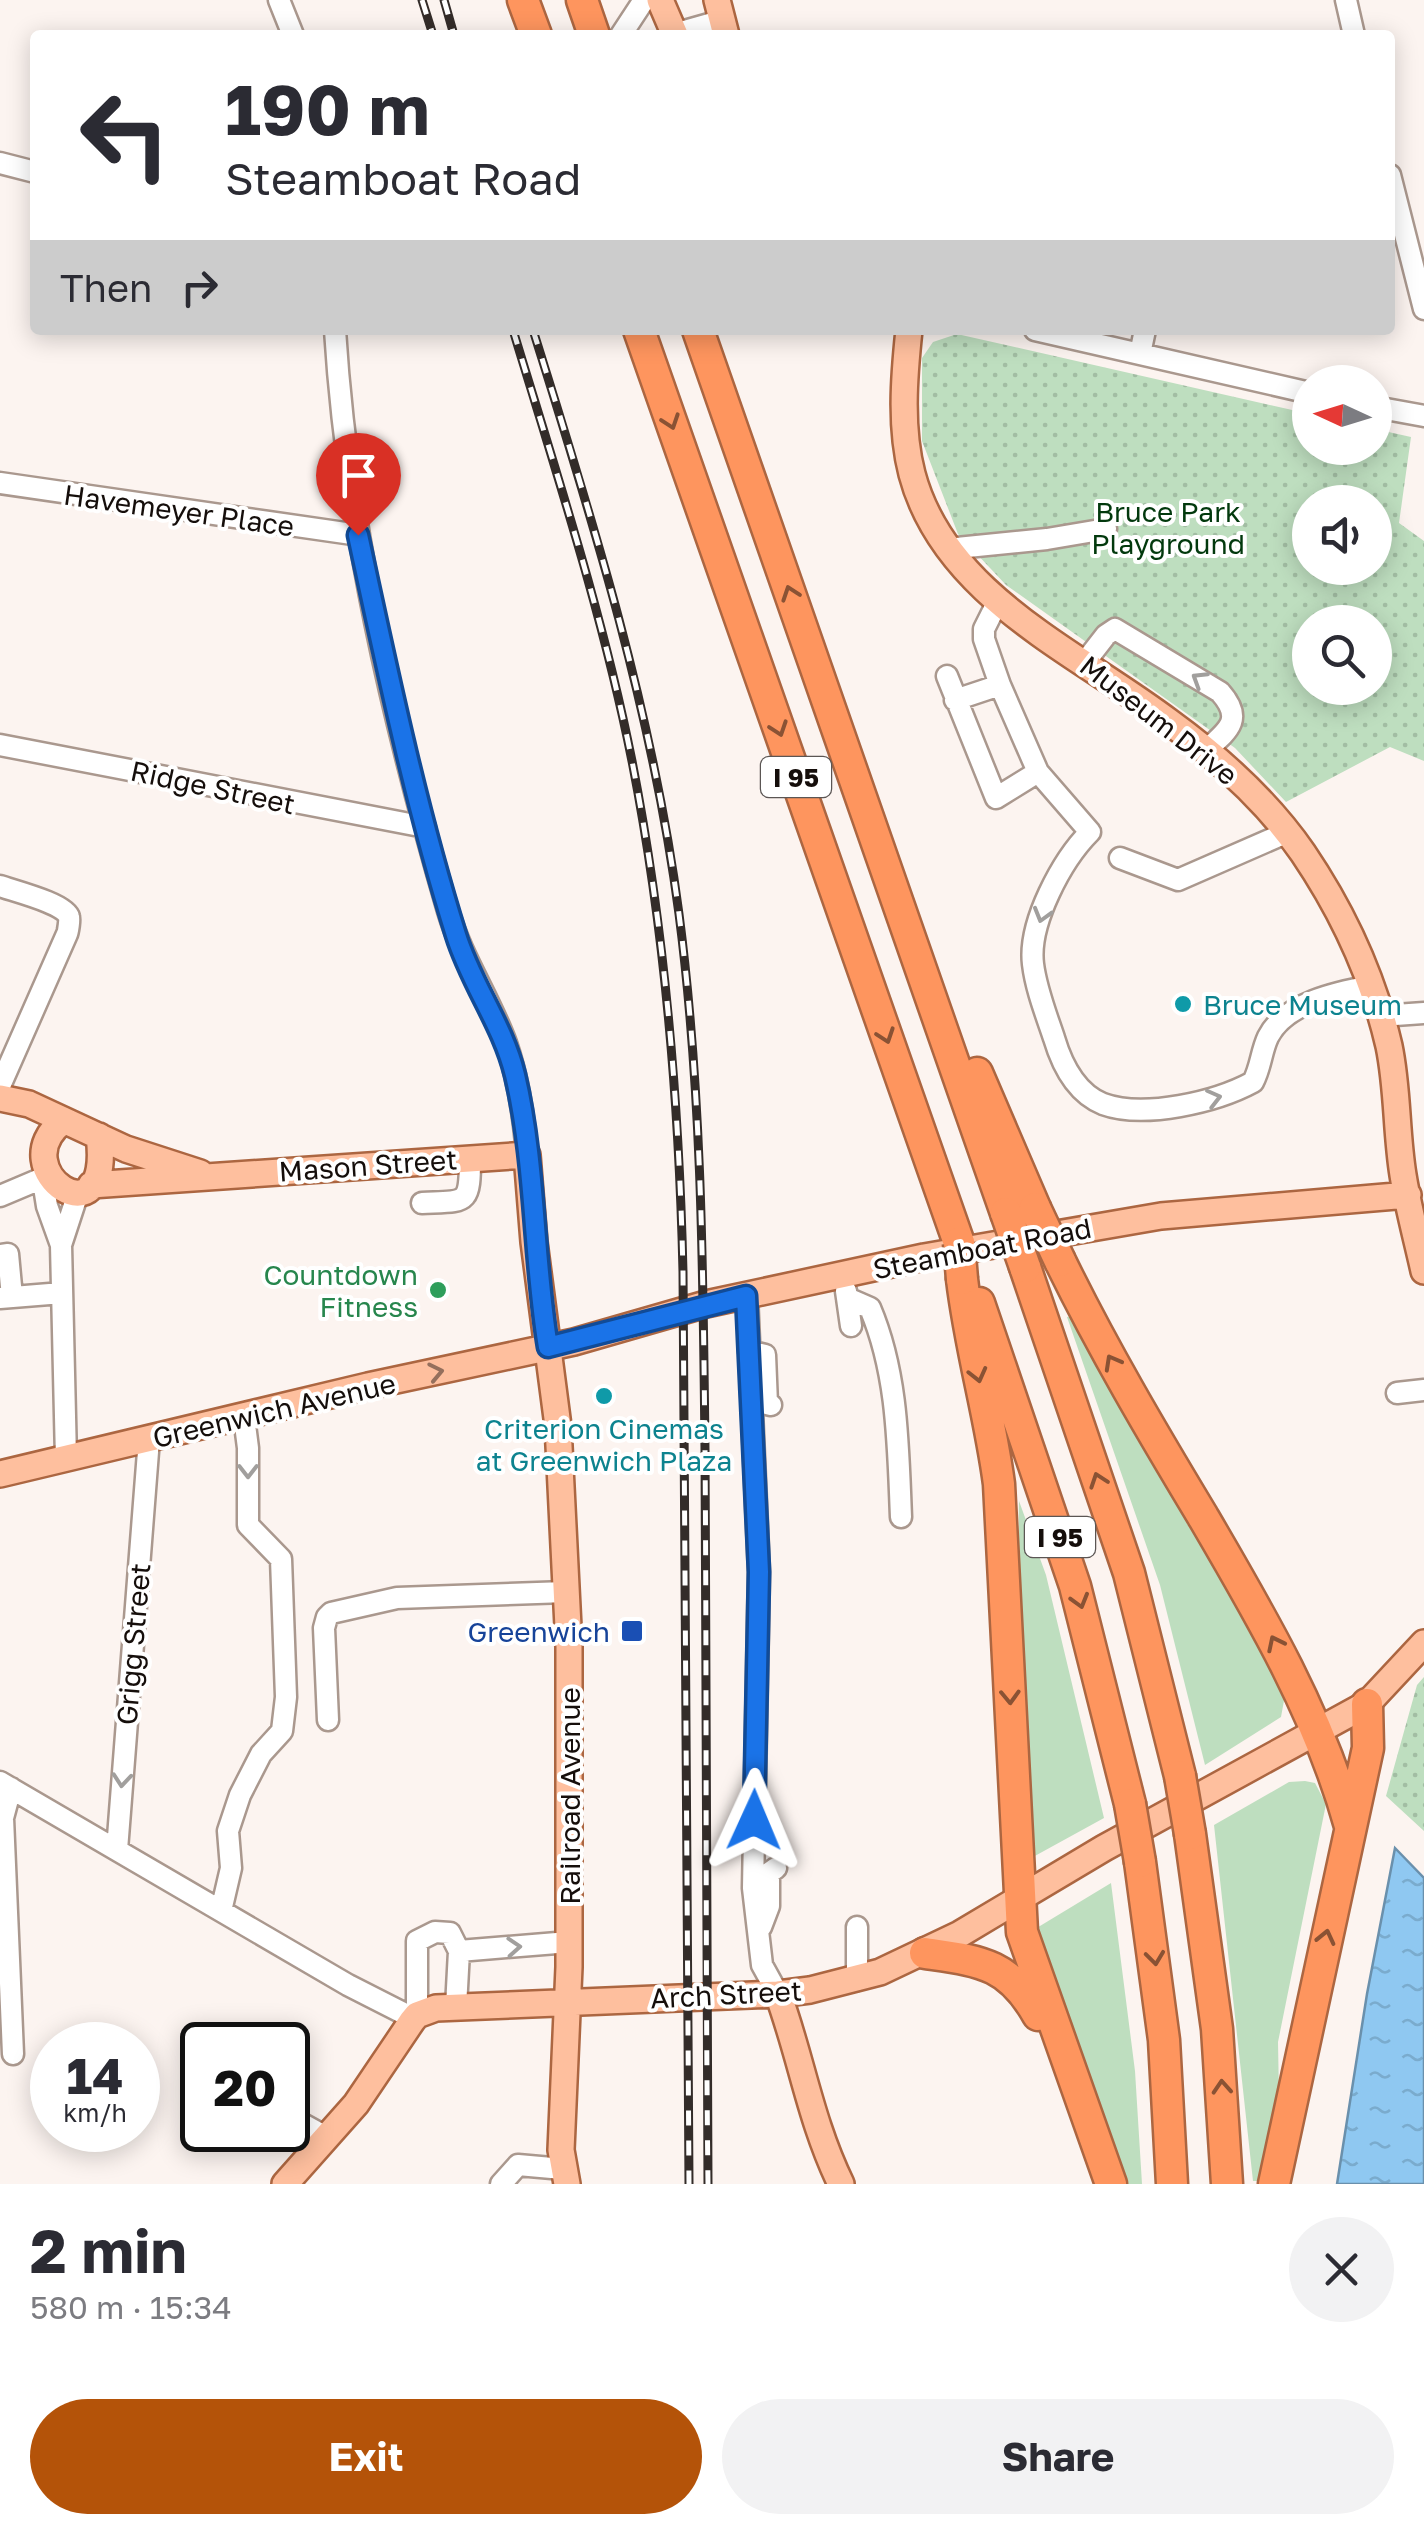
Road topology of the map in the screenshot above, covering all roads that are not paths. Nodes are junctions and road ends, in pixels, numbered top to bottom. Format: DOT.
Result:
graph roads {
  1 [pos="278,0"];
  2 [pos="523,0"];
  3 [pos="644,0"];
  4 [pos="660,0"];
  5 [pos="1346,0"];
  6 [pos="722,18"];
  7 [pos="597,25"];
  8 [pos="291,30"];
  9 [pos="534,30"];
  10 [pos="671,30"];
  11 [pos="687,30"];
  12 [pos="1353,30"];
  13 [pos="0,163"];
  14 [pos="30,171"];
  15 [pos="1395,195"];
  16 [pos="1424,309"];
  17 [pos="335,335"];
  18 [pos="641,335"];
  19 [pos="700,335"];
  20 [pos="909,335"];
  21 [pos="1058,335"];
  22 [pos="1145,335"];
  23 [pos="1140,354"];
  24 [pos="1292,390"];
  25 [pos="1392,410"];
  26 [pos="1424,416"];
  27 [pos="0,482"];
  28 [pos="1106,529"];
  29 [pos="358,535"];
  30 [pos="947,549"];
  31 [pos="998,602"];
  32 [pos="1084,662"];
  33 [pos="947,676"];
  34 [pos="1000,685"];
  35 [pos="955,700"];
  36 [pos="0,746"];
  37 [pos="1206,750"];
  38 [pos="1038,772"];
  39 [pos="425,828"];
  40 [pos="1288,832"];
  41 [pos="1120,858"];
  42 [pos="0,886"];
  43 [pos="1371,986"];
  44 [pos="1424,1012"];
  45 [pos="1380,1016"];
  46 [pos="14,1117"];
  47 [pos="63,1120"];
  48 [pos="100,1136"];
  49 [pos="527,1154"];
  50 [pos="470,1158"];
  51 [pos="210,1176"];
  52 [pos="41,1184"];
  53 [pos="85,1189"];
  54 [pos="1416,1195"];
  55 [pos="0,1196"];
  56 [pos="422,1204"];
  57 [pos="1020,1211"];
  58 [pos="61,1245"];
  59 [pos="0,1254"];
  60 [pos="1424,1271"];
  61 [pos="966,1278"];
  62 [pos="845,1286"];
  63 [pos="62,1294"];
  64 [pos="746,1296"];
  65 [pos="6,1298"];
  66 [pos="851,1326"];
  67 [pos="548,1347"];
  68 [pos="749,1351"];
  69 [pos="1424,1390"];
  70 [pos="1397,1392"];
  71 [pos="771,1405"];
  72 [pos="244,1416"];
  73 [pos="752,1424"];
  74 [pos="149,1439"];
  75 [pos="66,1459"];
  76 [pos="0,1474"];
  77 [pos="772,1479"];
  78 [pos="901,1517"];
  79 [pos="566,1592"];
  80 [pos="1424,1644"];
  81 [pos="1367,1704"];
  82 [pos="328,1720"];
  83 [pos="1315,1732"];
  84 [pos="5,1785"];
  85 [pos="775,1800"];
  86 [pos="1350,1826"];
  87 [pos="116,1850"];
  88 [pos="753,1852"];
  89 [pos="776,1868"];
  90 [pos="3,1884"];
  91 [pos="1018,1899"];
  92 [pos="221,1911"];
  93 [pos="857,1927"];
  94 [pos="758,1934"];
  95 [pos="569,1942"];
  96 [pos="459,1951"];
  97 [pos="925,1952"];
  98 [pos="857,1980"];
  99 [pos="778,1994"];
  100 [pos="567,2001"];
  101 [pos="456,2007"];
  102 [pos="415,2018"];
  103 [pos="13,2054"];
  104 [pos="1086,2115"];
  105 [pos="310,2128"];
  106 [pos="328,2138"];
  107 [pos="565,2176"];
  108 [pos="285,2184"];
  109 [pos="501,2184"];
  110 [pos="841,2184"];
  111 [pos="1111,2184"];
  112 [pos="1172,2184"];
  113 [pos="1228,2184"];
  114 [pos="1274,2184"];
  1 -- 8 [label="street"];
  2 -- 9 [label="highway"];
  3 -- 7 [label="street"];
  4 -- 10 [label="main road"];
  5 -- 12 [label="street"];
  6 -- 11 [label="street"];
  13 -- 14 [label="street"];
  15 -- 16 [label="street"];
  17 -- 29 [label="street"];
  18 -- 61 [label="highway, I 95, one-way, bridge"];
  57 -- 19 [label="highway, I 95, one-way"];
  20 -- 30 [label="main road, Museum Drive"];
  21 -- 23 [label="street"];
  22 -- 23 [label="street"];
  23 -- 24 [label="street"];
  25 -- 26 [label="street"];
  27 -- 29 [label="street, Havemeyer Place"];
  28 -- 30 [label="street"];
  29 -- 39 [label="street"];
  30 -- 31 [label="main road, Museum Drive"];
  31 -- 32 [label="main road, Museum Drive"];
  31 -- 34 [label="street"];
  32 -- 37 [label="main road, Museum Drive"];
  37 -- 32 [label="street, one-way"];
  33 -- 35 [label="street"];
  34 -- 35 [label="street"];
  34 -- 38 [label="street"];
  35 -- 38 [label="street"];
  36 -- 39 [label="street, Ridge Street"];
  37 -- 40 [label="main road, Museum Drive"];
  38 -- 43 [label="street, one-way"];
  39 -- 49 [label="street"];
  40 -- 41 [label="street"];
  40 -- 43 [label="main road, Museum Drive"];
  42 -- 46 [label="street"];
  43 -- 45 [label="main road, Museum Drive"];
  44 -- 45 [label="street"];
  45 -- 54 [label="main road, Museum Drive"];
  46 -- 47 [label="main road, Mason Street"];
  46 -- 47 [label="main road"];
  46 -- 52 [label="main road"];
  47 -- 48 [label="main road, Mason Street"];
  48 -- 51 [label="main road, Mason Street"];
  48 -- 53 [label="main road"];
  49 -- 50 [label="main road, Mason Street"];
  49 -- 67 [label="main road, Railroad Avenue"];
  50 -- 51 [label="main road, Mason Street"];
  50 -- 56 [label="street"];
  51 -- 53 [label="main road, Mason Street"];
  52 -- 53 [label="main road, Mason Street"];
  52 -- 55 [label="street"];
  52 -- 58 [label="street"];
  53 -- 58 [label="street"];
  54 -- 60 [label="main road"];
  54 -- 62 [label="main road, Steamboat Road"];
  83 -- 57 [label="highway, one-way, bridge"];
  113 -- 57 [label="highway, I 95, one-way, bridge"];
  58 -- 63 [label="street"];
  59 -- 65 [label="street"];
  61 -- 91 [label="highway, one-way"];
  61 -- 112 [label="highway, I 95, one-way, bridge"];
  62 -- 64 [label="main road, Steamboat Road"];
  62 -- 66 [label="street"];
  62 -- 78 [label="street"];
  63 -- 65 [label="street"];
  63 -- 75 [label="street"];
  64 -- 67 [label="main road, Steamboat Road"];
  64 -- 68 [label="street"];
  72 -- 67 [label="main road, Greenwich Avenue, one-way"];
  67 -- 79 [label="main road, Railroad Avenue"];
  68 -- 71 [label="street"];
  68 -- 73 [label="street"];
  69 -- 70 [label="street"];
  72 -- 74 [label="main road, Greenwich Avenue"];
  72 -- 92 [label="street, one-way"];
  73 -- 77 [label="street"];
  73 -- 88 [label="street"];
  74 -- 75 [label="main road, Greenwich Avenue"];
  74 -- 87 [label="street, Grigg Street, one-way"];
  75 -- 76 [label="main road, Greenwich Avenue"];
  79 -- 82 [label="street"];
  79 -- 95 [label="main road, Railroad Avenue"];
  80 -- 81 [label="main road, Arch Street"];
  81 -- 83 [label="main road, Arch Street"];
  81 -- 86 [label="highway"];
  83 -- 86 [label="highway"];
  83 -- 91 [label="main road, Arch Street"];
  84 -- 87 [label="street"];
  84 -- 90 [label="street"];
  85 -- 88 [label="street"];
  114 -- 86 [label="highway, one-way"];
  87 -- 92 [label="street"];
  88 -- 94 [label="street"];
  89 -- 94 [label="street"];
  90 -- 103 [label="street"];
  91 -- 97 [label="main road, Arch Street"];
  91 -- 104 [label="highway"];
  92 -- 102 [label="street"];
  93 -- 98 [label="street"];
  94 -- 99 [label="street"];
  96 -- 95 [label="street, one-way"];
  95 -- 100 [label="main road, Railroad Avenue"];
  96 -- 101 [label="street"];
  96 -- 102 [label="street"];
  97 -- 98 [label="main road, Arch Street"];
  97 -- 104 [label="highway"];
  98 -- 99 [label="main road, Arch Street"];
  99 -- 100 [label="main road, Arch Street"];
  99 -- 110 [label="main road"];
  100 -- 101 [label="main road, Arch Street"];
  100 -- 107 [label="main road, Railroad Avenue"];
  101 -- 102 [label="main road, Arch Street"];
  102 -- 106 [label="main road"];
  104 -- 111 [label="highway"];
  105 -- 106 [label="street"];
  106 -- 108 [label="main road"];
  107 -- 109 [label="street"];
}
